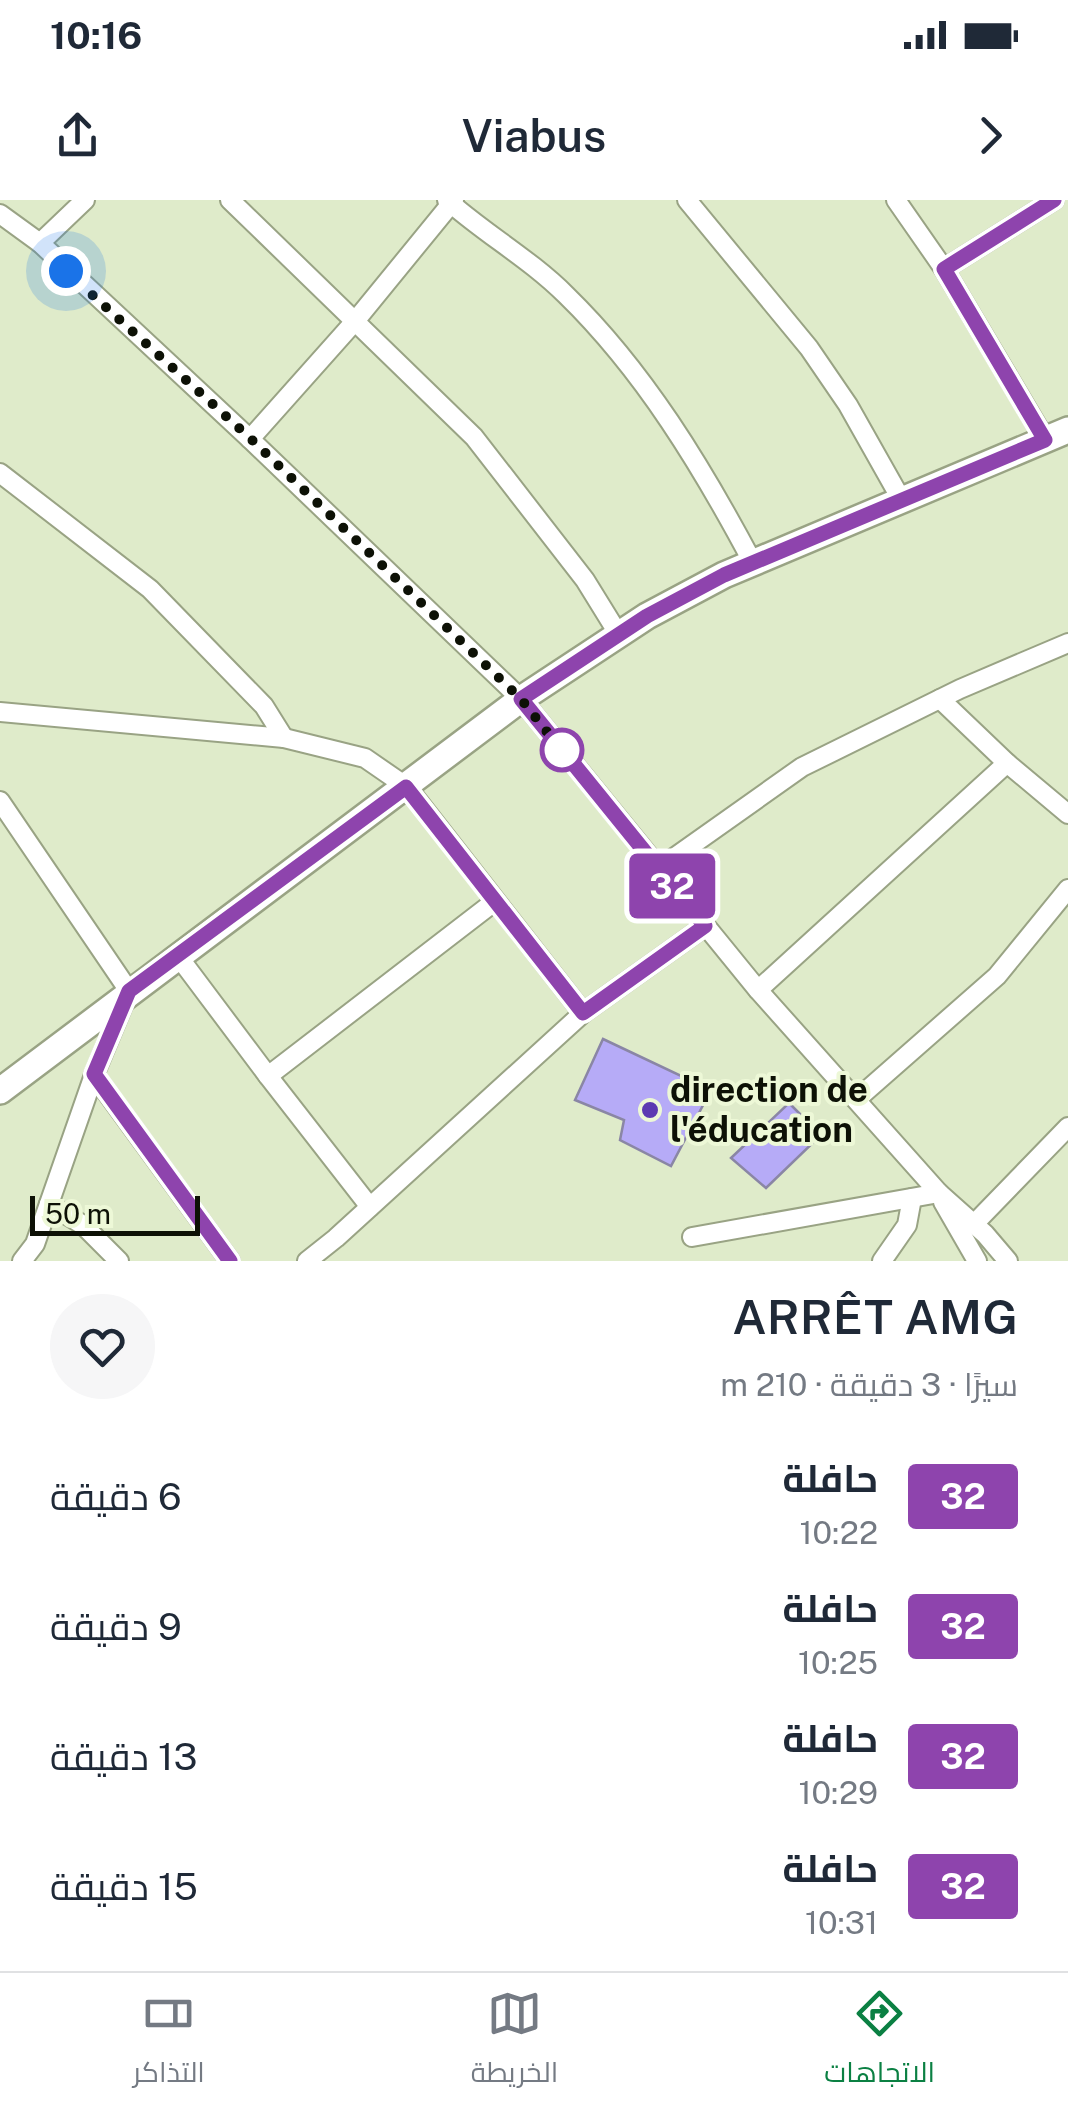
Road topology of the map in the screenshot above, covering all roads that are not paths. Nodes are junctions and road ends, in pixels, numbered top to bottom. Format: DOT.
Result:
graph roads {
  1 [pos="85,200"];
  2 [pos="230,200"];
  3 [pos="687,200"];
  4 [pos="896,200"];
  5 [pos="1054,200"];
  6 [pos="451,201"];
  7 [pos="0,214"];
  8 [pos="40,243"];
  9 [pos="944,269"];
  10 [pos="356,320"];
  11 [pos="1057,435"];
  12 [pos="250,438"];
  13 [pos="0,472"];
  14 [pos="900,500"];
  15 [pos="752,563"];
  16 [pos="618,635"];
  17 [pos="1068,642"];
  18 [pos="521,699"];
  19 [pos="940,699"];
  20 [pos="0,712"];
  21 [pos="284,738"];
  22 [pos="1007,764"];
  23 [pos="406,787"];
  24 [pos="0,802"];
  25 [pos="1068,814"];
  26 [pos="658,869"];
  27 [pos="1068,889"];
  28 [pos="494,902"];
  29 [pos="705,926"];
  30 [pos="178,956"];
  31 [pos="758,990"];
  32 [pos="129,991"];
  33 [pos="583,1013"];
  34 [pos="94,1074"];
  35 [pos="268,1076"];
  36 [pos="3,1083"];
  37 [pos="857,1099"];
  38 [pos="1068,1127"];
  39 [pos="939,1193"];
  40 [pos="912,1198"];
  41 [pos="49,1204"];
  42 [pos="370,1208"];
  43 [pos="974,1224"];
  44 [pos="692,1237"];
  45 [pos="22,1261"];
  46 [pos="120,1261"];
  47 [pos="230,1261"];
  48 [pos="307,1261"];
  49 [pos="882,1261"];
  50 [pos="977,1261"];
  51 [pos="1008,1261"];
  1 -- 8 [label="street"];
  2 -- 10 [label="street"];
  3 -- 14 [label="street"];
  4 -- 9 [label="street"];
  5 -- 9 [label="street"];
  6 -- 10 [label="street"];
  6 -- 15 [label="street"];
  7 -- 8 [label="street"];
  8 -- 12 [label="street"];
  9 -- 11 [label="street"];
  10 -- 12 [label="street"];
  10 -- 16 [label="street"];
  11 -- 14 [label="main road"];
  12 -- 18 [label="street"];
  13 -- 21 [label="street"];
  14 -- 15 [label="main road"];
  15 -- 16 [label="main road"];
  16 -- 18 [label="main road"];
  17 -- 19 [label="street"];
  18 -- 23 [label="main road"];
  18 -- 26 [label="street"];
  19 -- 22 [label="street"];
  19 -- 26 [label="street"];
  20 -- 21 [label="street"];
  21 -- 23 [label="street"];
  22 -- 25 [label="street"];
  22 -- 31 [label="street"];
  23 -- 28 [label="street"];
  23 -- 30 [label="main road"];
  24 -- 32 [label="street"];
  26 -- 29 [label="street"];
  27 -- 37 [label="street"];
  28 -- 33 [label="street"];
  28 -- 35 [label="street"];
  29 -- 31 [label="street"];
  29 -- 33 [label="street"];
  30 -- 32 [label="main road"];
  30 -- 35 [label="street"];
  31 -- 37 [label="street"];
  32 -- 34 [label="street"];
  32 -- 36 [label="main road"];
  33 -- 42 [label="street"];
  34 -- 41 [label="street"];
  34 -- 47 [label="street"];
  35 -- 42 [label="street"];
  37 -- 39 [label="street"];
  38 -- 43 [label="street"];
  39 -- 40 [label="street"];
  39 -- 43 [label="street"];
  39 -- 50 [label="street"];
  40 -- 44 [label="street"];
  40 -- 49 [label="street"];
  41 -- 45 [label="street"];
  41 -- 46 [label="street"];
  42 -- 48 [label="street"];
  43 -- 51 [label="street"];
}
